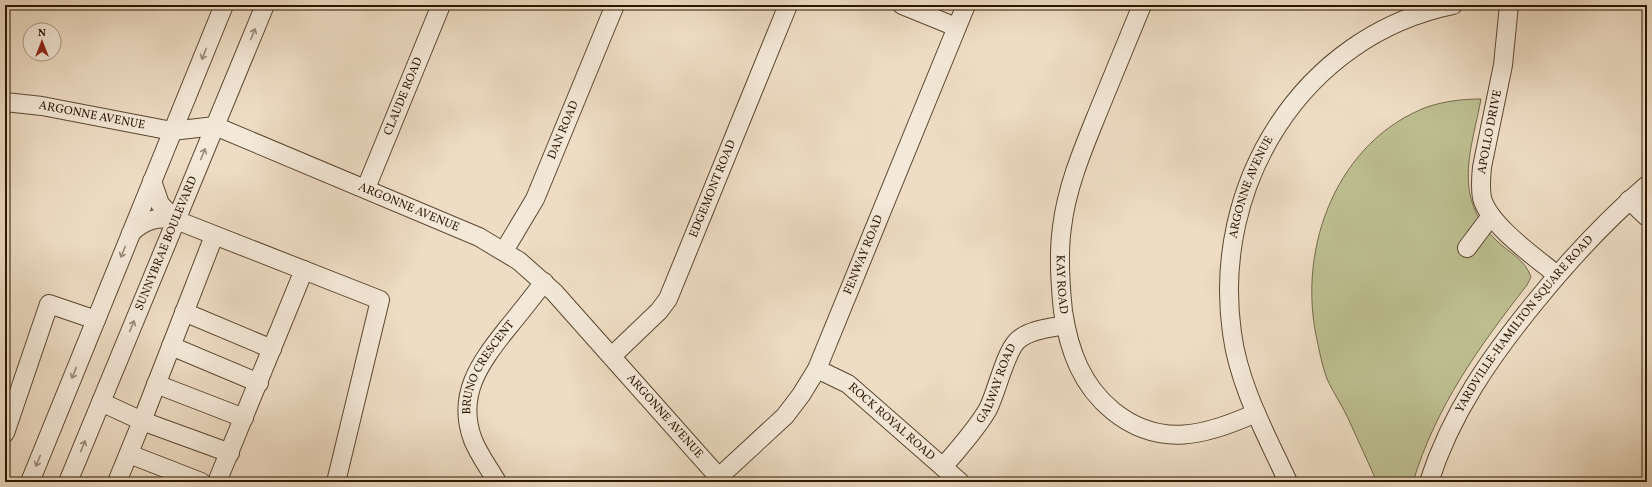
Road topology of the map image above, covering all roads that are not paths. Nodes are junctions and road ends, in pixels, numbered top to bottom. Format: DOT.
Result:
graph roads {
  1 [pos="224,5"];
  2 [pos="265,5"];
  3 [pos="441,5"];
  4 [pos="616,5"];
  5 [pos="788,5"];
  6 [pos="902,5"];
  7 [pos="966,5"];
  8 [pos="1142,5"];
  9 [pos="1452,5"];
  10 [pos="1509,5"];
  11 [pos="956,27"];
  12 [pos="5,102"];
  13 [pos="215,126"];
  14 [pos="172,131"];
  15 [pos="152,181"];
  16 [pos="1647,185"];
  17 [pos="366,188"];
  18 [pos="1629,200"];
  19 [pos="1491,216"];
  20 [pos="1647,217"];
  21 [pos="176,220"];
  22 [pos="131,233"];
  23 [pos="214,236"];
  24 [pos="1467,248"];
  25 [pos="504,251"];
  26 [pos="304,270"];
  27 [pos="1557,276"];
  28 [pos="544,282"];
  29 [pos="184,312"];
  30 [pos="96,320"];
  31 [pos="1065,325"];
  32 [pos="171,346"];
  33 [pos="272,349"];
  34 [pos="612,356"];
  35 [pos="817,370"];
  36 [pos="259,382"];
  37 [pos="156,384"];
  38 [pos="101,402"];
  39 [pos="1256,413"];
  40 [pos="244,418"];
  41 [pos="142,421"];
  42 [pos="5,433"];
  43 [pos="230,453"];
  44 [pos="129,454"];
  45 [pos="943,467"];
  46 [pos="721,480"];
  47 [pos="30,482"];
  48 [pos="68,482"];
  49 [pos="117,482"];
  50 [pos="201,482"];
  51 [pos="217,482"];
  52 [pos="336,482"];
  53 [pos="497,482"];
  54 [pos="960,482"];
  55 [pos="1288,482"];
  56 [pos="1429,482"];
  1 -- 14 [label="street, one-way"];
  13 -- 2 [label="street, SUNNYBRAE BOULEVARD, one-way"];
  3 -- 17 [label="street, CLAUDE ROAD"];
  4 -- 25 [label="street, DAN ROAD"];
  5 -- 34 [label="street, EDGEMONT ROAD"];
  6 -- 11 [label="street"];
  7 -- 11 [label="street, FENWAY ROAD"];
  8 -- 31 [label="street, KAY ROAD"];
  9 -- 39 [label="street, ARGONNE AVENUE"];
  10 -- 19 [label="street, APOLLO DRIVE"];
  11 -- 35 [label="street, FENWAY ROAD"];
  12 -- 14 [label="street, ARGONNE AVENUE"];
  13 -- 14 [label="street, ARGONNE AVENUE"];
  13 -- 17 [label="street, ARGONNE AVENUE"];
  21 -- 13 [label="street, SUNNYBRAE BOULEVARD, one-way"];
  14 -- 15 [label="street"];
  15 -- 21 [label="street"];
  15 -- 22 [label="street"];
  16 -- 18 [label="street, YARDVILLE-HAMILTON SQUARE ROAD"];
  17 -- 25 [label="street, ARGONNE AVENUE"];
  18 -- 20 [label="street"];
  18 -- 27 [label="street, YARDVILLE-HAMILTON SQUARE ROAD"];
  19 -- 24 [label="street"];
  19 -- 27 [label="street, APOLLO DRIVE"];
  21 -- 22 [label="street"];
  21 -- 23 [label="street"];
  38 -- 21 [label="street, SUNNYBRAE BOULEVARD, one-way"];
  22 -- 30 [label="street, one-way"];
  23 -- 26 [label="street"];
  23 -- 29 [label="street"];
  25 -- 28 [label="street, ARGONNE AVENUE"];
  26 -- 33 [label="street"];
  26 -- 52 [label="street"];
  27 -- 56 [label="street, YARDVILLE-HAMILTON SQUARE ROAD"];
  28 -- 34 [label="street, ARGONNE AVENUE"];
  28 -- 53 [label="street, BRUNO CRESCENT"];
  29 -- 32 [label="street"];
  29 -- 33 [label="street"];
  30 -- 42 [label="street"];
  30 -- 47 [label="street, one-way"];
  31 -- 39 [label="street, KAY ROAD"];
  31 -- 45 [label="street, GALWAY ROAD"];
  32 -- 36 [label="street"];
  32 -- 37 [label="street"];
  33 -- 36 [label="street"];
  34 -- 46 [label="street, ARGONNE AVENUE"];
  35 -- 45 [label="street, ROCK ROYAL ROAD"];
  35 -- 46 [label="street, FENWAY ROAD"];
  36 -- 40 [label="street"];
  37 -- 40 [label="street"];
  37 -- 41 [label="street"];
  38 -- 41 [label="street"];
  48 -- 38 [label="street, SUNNYBRAE BOULEVARD, one-way"];
  39 -- 55 [label="street, ARGONNE AVENUE"];
  40 -- 43 [label="street"];
  41 -- 43 [label="street"];
  41 -- 44 [label="street"];
  43 -- 51 [label="street"];
  44 -- 49 [label="street"];
  44 -- 50 [label="street"];
  45 -- 54 [label="street, ROCK ROYAL ROAD"];
}
